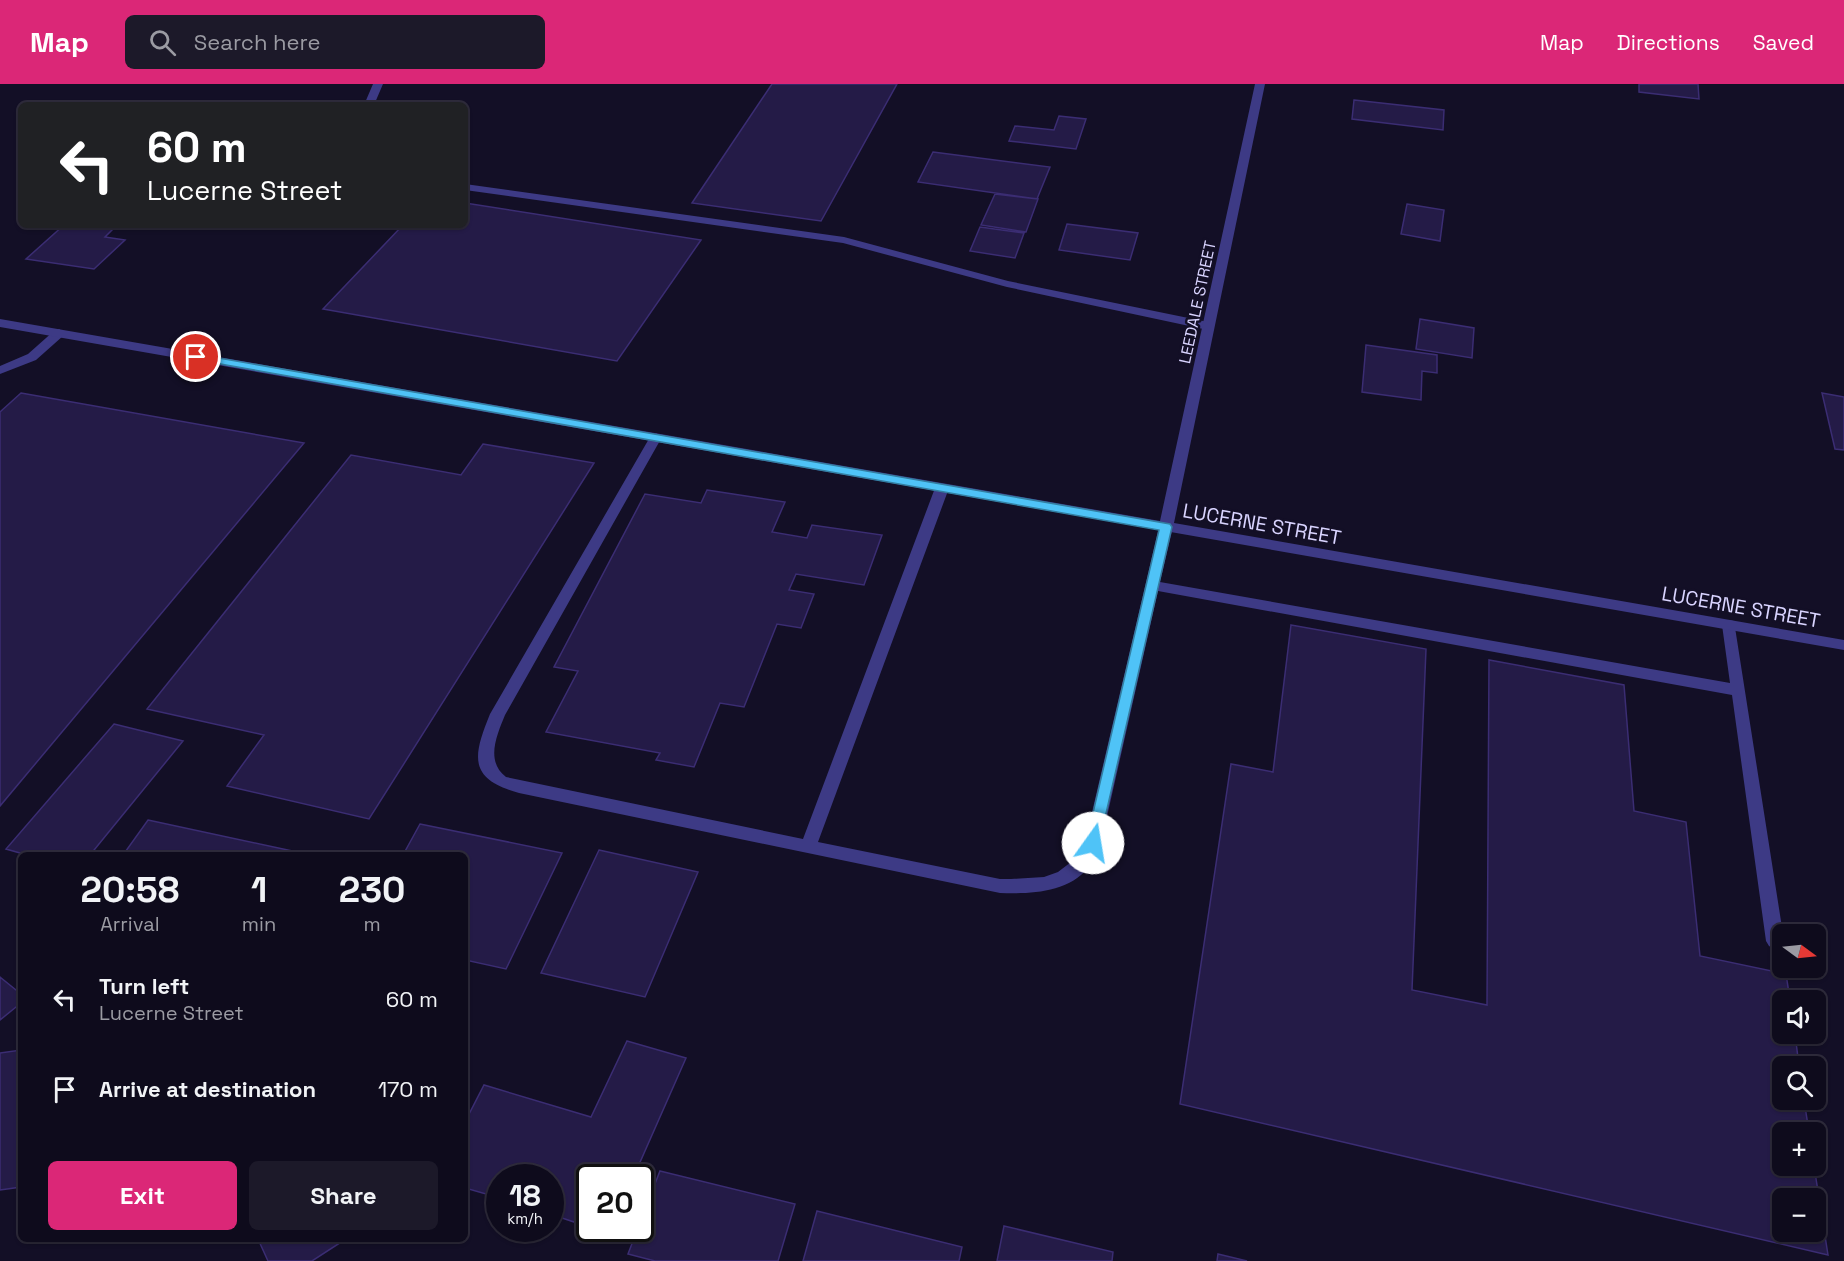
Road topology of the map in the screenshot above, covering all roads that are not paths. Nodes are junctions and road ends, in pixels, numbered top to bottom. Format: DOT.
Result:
graph roads {
  1 [pos="378,84"];
  2 [pos="1260,84"];
  3 [pos="370,102"];
  4 [pos="468,187"];
  5 [pos="0,323"];
  6 [pos="1208,326"];
  7 [pos="59,333"];
  8 [pos="0,370"];
  9 [pos="656,437"];
  10 [pos="942,488"];
  11 [pos="1166,527"];
  12 [pos="1152,585"];
  13 [pos="1729,625"];
  14 [pos="1844,645"];
  15 [pos="1738,690"];
  16 [pos="808,846"];
  17 [pos="1773,924"];
  1 -- 3 [label="street"];
  2 -- 6 [label="street, LEEDALE STREET"];
  4 -- 6 [label="street"];
  5 -- 7 [label="street, LUCERNE STREET"];
  6 -- 11 [label="street, LEEDALE STREET"];
  7 -- 8 [label="street"];
  7 -- 9 [label="street, LUCERNE STREET"];
  9 -- 10 [label="street, LUCERNE STREET"];
  9 -- 16 [label="street, LEEDALE STREET"];
  10 -- 11 [label="street, LUCERNE STREET"];
  10 -- 16 [label="street"];
  11 -- 12 [label="street, LEEDALE STREET"];
  11 -- 13 [label="street, LUCERNE STREET"];
  12 -- 15 [label="street"];
  12 -- 16 [label="street, LEEDALE STREET"];
  13 -- 14 [label="street, LUCERNE STREET"];
  13 -- 15 [label="street"];
  15 -- 17 [label="street"];
}
